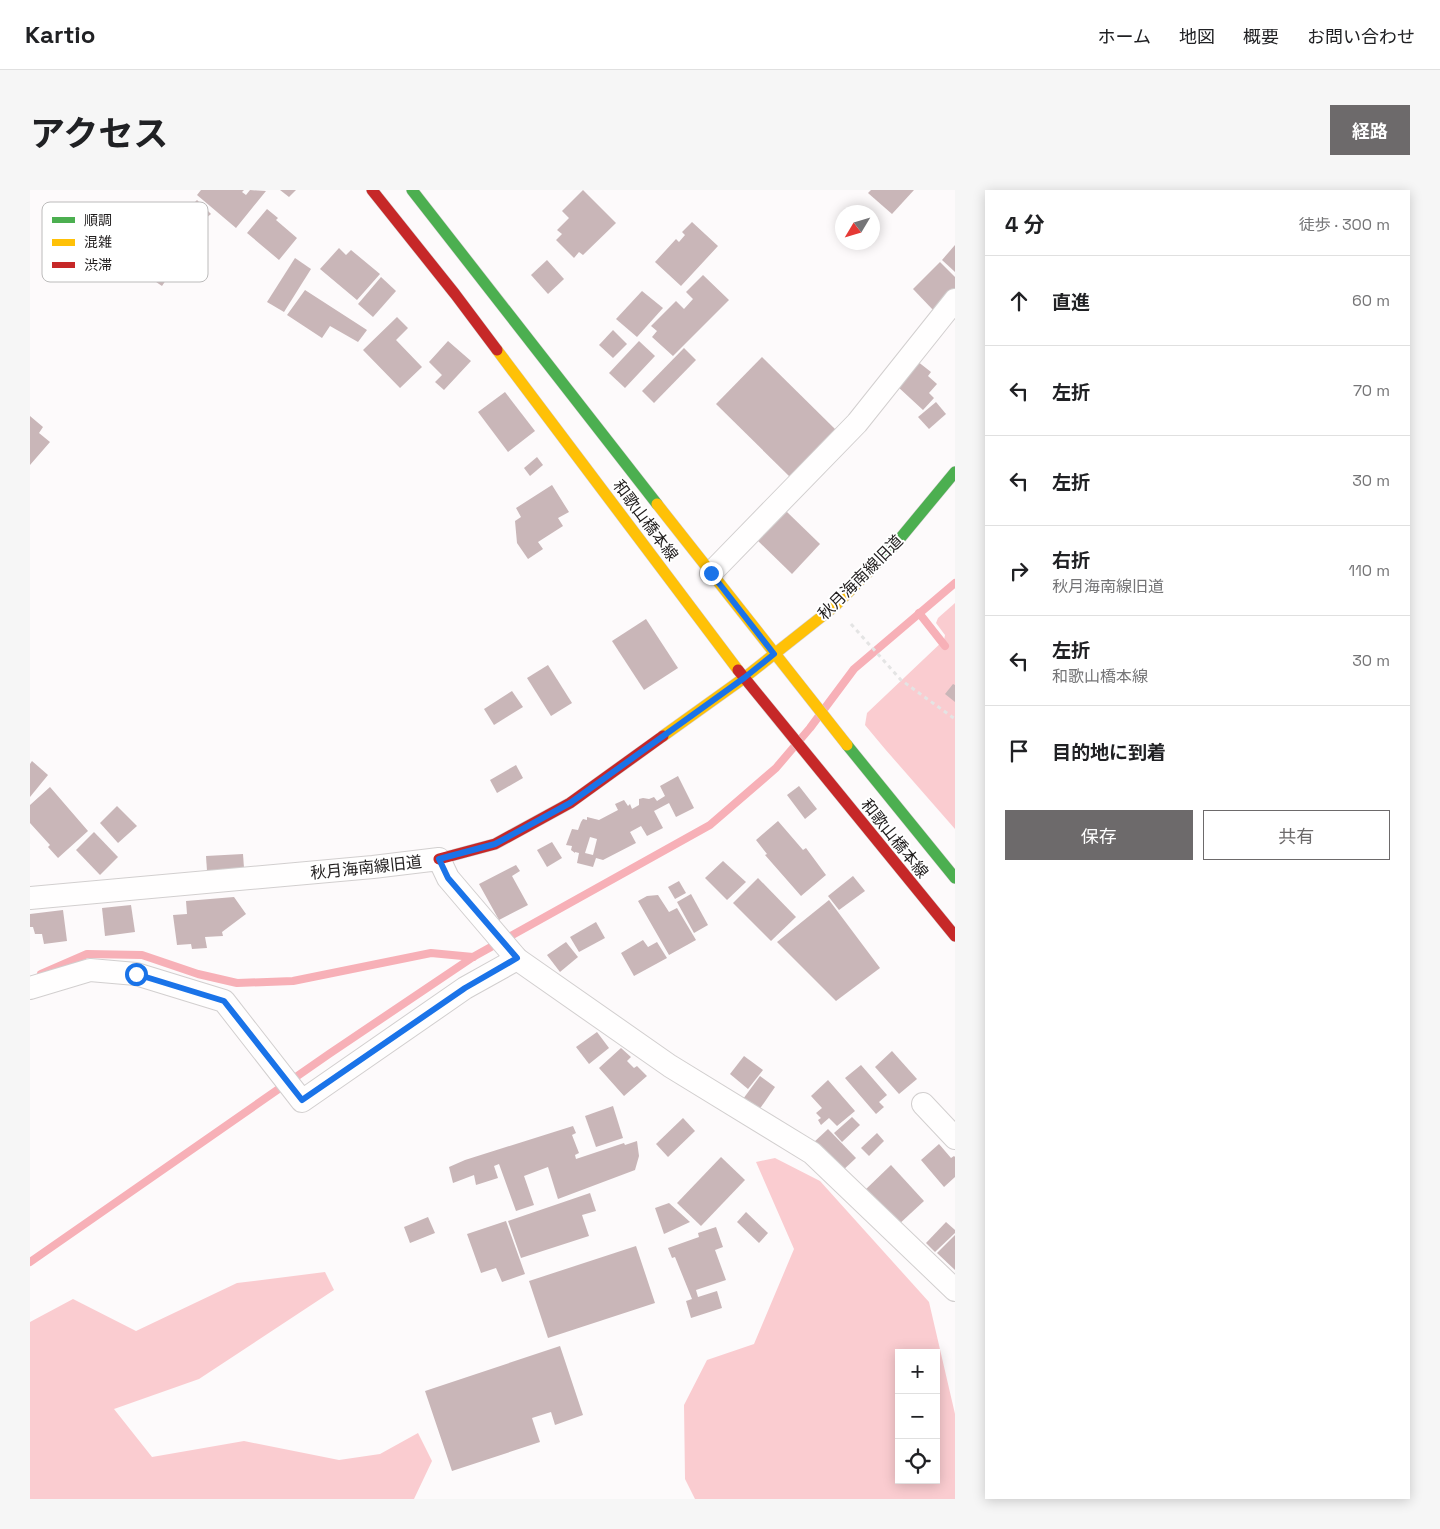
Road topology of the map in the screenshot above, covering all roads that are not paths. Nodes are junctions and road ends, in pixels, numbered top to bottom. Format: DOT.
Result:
graph roads {
  1 [pos="372,190"];
  2 [pos="412,190"];
  3 [pos="955,300"];
  4 [pos="955,472"];
  5 [pos="711,573"];
  6 [pos="774,654"];
  7 [pos="744,678"];
  8 [pos="439,859"];
  9 [pos="955,878"];
  10 [pos="30,898"];
  11 [pos="955,936"];
  12 [pos="513,955"];
  13 [pos="30,988"];
  14 [pos="923,1104"];
  15 [pos="955,1138"];
  16 [pos="955,1290"];
  1 -- 7 [label="main road, 和歌山橋本線"];
  2 -- 5 [label="main road, 和歌山橋本線"];
  3 -- 5 [label="street"];
  4 -- 6 [label="main road, 秋月海南線旧道"];
  5 -- 6 [label="main road, 和歌山橋本線"];
  6 -- 7 [label="main road, 秋月海南線旧道"];
  6 -- 9 [label="main road, 和歌山橋本線"];
  7 -- 8 [label="main road, 秋月海南線旧道"];
  7 -- 11 [label="main road, 和歌山橋本線"];
  8 -- 10 [label="street, 秋月海南線旧道"];
  8 -- 12 [label="street"];
  12 -- 13 [label="street"];
  12 -- 16 [label="street"];
  14 -- 15 [label="street"];
}
